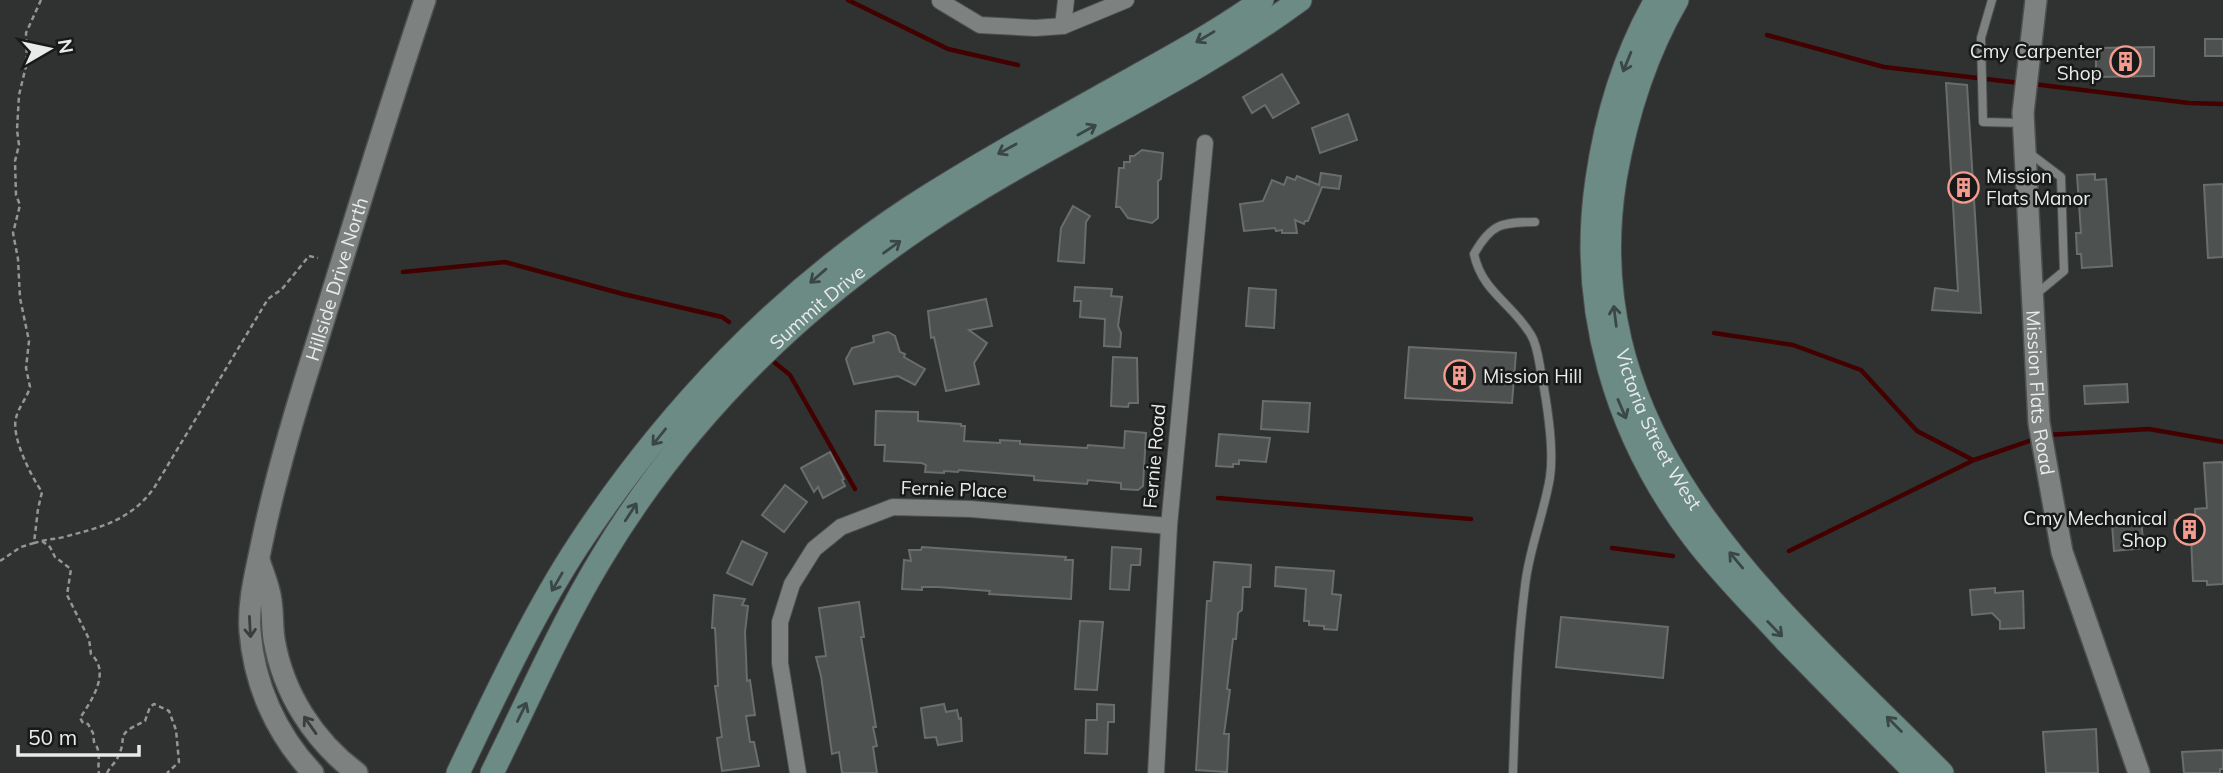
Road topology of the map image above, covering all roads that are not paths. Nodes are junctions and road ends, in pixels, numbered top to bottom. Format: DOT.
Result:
graph roads {
  1 [pos="425,0"];
  2 [pos="1066,0"];
  3 [pos="1126,0"];
  4 [pos="1262,0"];
  5 [pos="1300,0"];
  6 [pos="1656,0"];
  7 [pos="1678,0"];
  8 [pos="1992,0"];
  9 [pos="2036,0"];
  10 [pos="938,1"];
  11 [pos="1063,26"];
  12 [pos="2023,123"];
  13 [pos="1205,143"];
  14 [pos="2025,150"];
  15 [pos="1535,222"];
  16 [pos="2032,296"];
  17 [pos="1169,526"];
  18 [pos="259,560"];
  19 [pos="474,740"];
  20 [pos="313,773"];
  21 [pos="358,773"];
  22 [pos="440,773"];
  23 [pos="458,773"];
  24 [pos="492,773"];
  25 [pos="798,773"];
  26 [pos="1156,773"];
  27 [pos="1514,773"];
  28 [pos="1916,773"];
  29 [pos="1942,773"];
  30 [pos="2139,773"];
  1 -- 18 [label="street, Hillside Drive North"];
  2 -- 11 [label="street"];
  3 -- 11 [label="street"];
  4 -- 19 [label="main road, Summit Drive, one-way"];
  24 -- 5 [label="main road, Summit Drive, one-way"];
  6 -- 28 [label="main road, Victoria Street West, one-way"];
  29 -- 7 [label="main road, Victoria Street West, one-way"];
  8 -- 12 [label="lane"];
  9 -- 12 [label="street, Mission Flats Road"];
  10 -- 11 [label="street"];
  12 -- 14 [label="street, Mission Flats Road"];
  13 -- 17 [label="street, Fernie Road"];
  14 -- 16 [label="street, Mission Flats Road"];
  14 -- 16 [label="lane"];
  15 -- 27 [label="lane"];
  16 -- 30 [label="street, Mission Flats Road"];
  17 -- 25 [label="street, Fernie Place"];
  17 -- 26 [label="street, Fernie Road"];
  18 -- 20 [label="street, Hillside Drive North, one-way"];
  21 -- 18 [label="street, Hillside Drive North, one-way"];
  19 -- 22 [label="main road"];
  19 -- 23 [label="main road, Summit Drive"];
}
